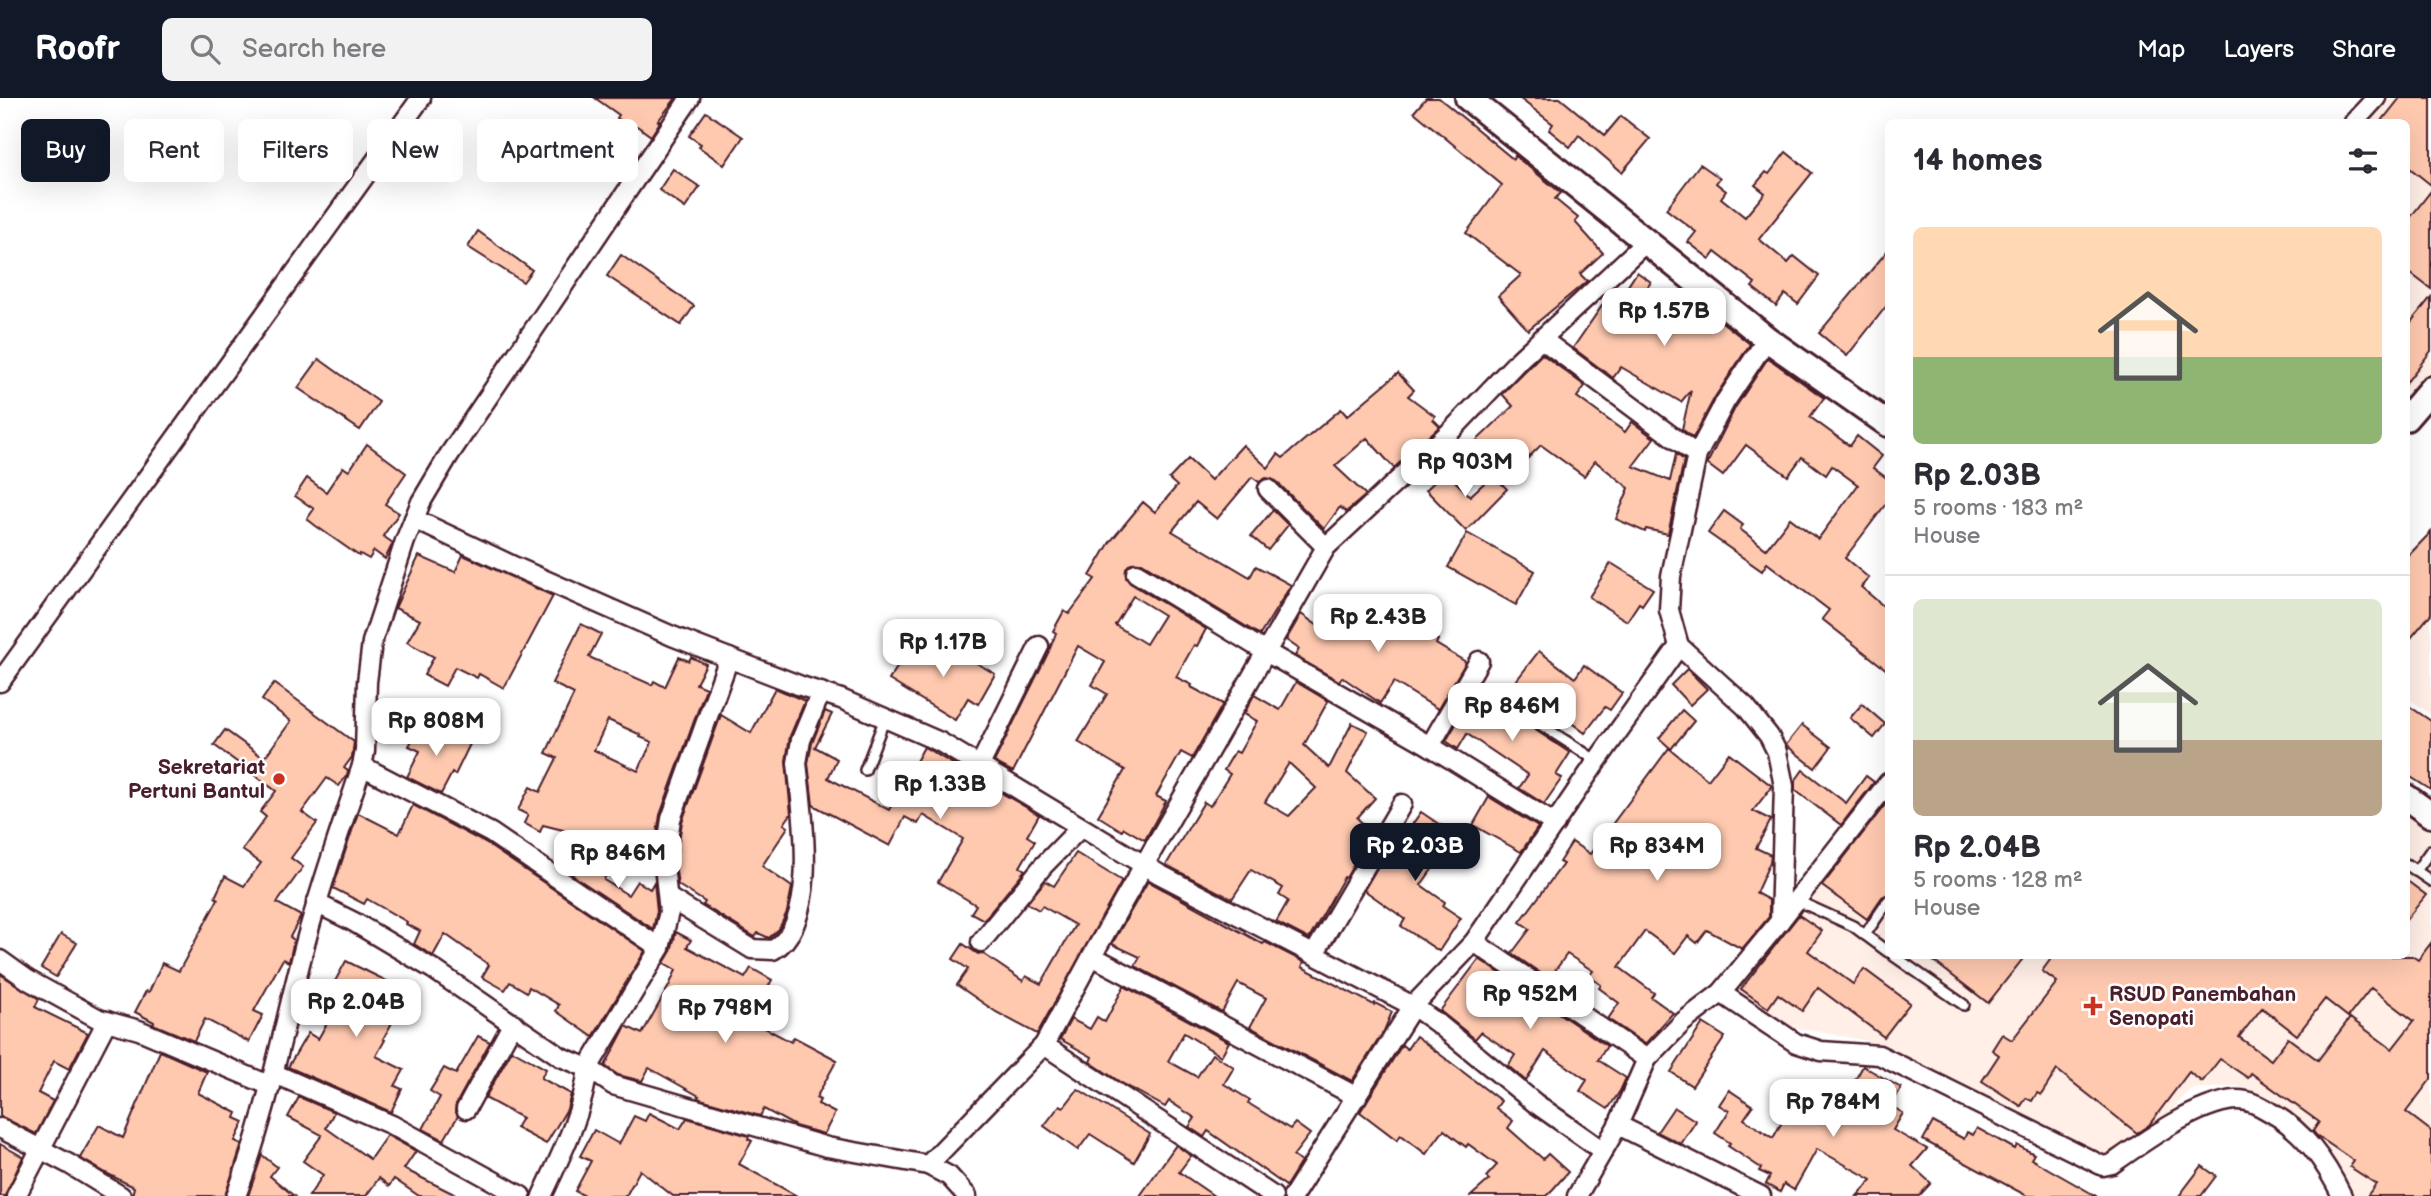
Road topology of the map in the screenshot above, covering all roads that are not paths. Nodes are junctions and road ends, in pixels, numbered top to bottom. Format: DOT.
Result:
graph roads {
  1 [pos="421,98"];
  2 [pos="690,98"];
  3 [pos="1468,98"];
  4 [pos="2376,98"];
  5 [pos="2357,119"];
  6 [pos="1647,241"];
  7 [pos="1767,339"];
  8 [pos="1543,340"];
  9 [pos="2431,389"];
  10 [pos="2410,413"];
  11 [pos="1885,422"];
  12 [pos="1697,455"];
  13 [pos="1268,489"];
  14 [pos="414,519"];
  15 [pos="1326,547"];
  16 [pos="1136,573"];
  17 [pos="1039,646"];
  18 [pos="1679,646"];
  19 [pos="1266,652"];
  20 [pos="729,658"];
  21 [pos="1479,661"];
  22 [pos="0,682"];
  23 [pos="821,692"];
  24 [pos="1521,712"];
  25 [pos="885,718"];
  26 [pos="1430,746"];
  27 [pos="1597,761"];
  28 [pos="980,765"];
  29 [pos="362,766"];
  30 [pos="865,770"];
  31 [pos="1885,787"];
  32 [pos="2410,800"];
  33 [pos="1402,804"];
  34 [pos="2431,815"];
  35 [pos="1555,824"];
  36 [pos="1080,828"];
  37 [pos="2431,850"];
  38 [pos="1145,866"];
  39 [pos="2410,867"];
  40 [pos="2416,871"];
  41 [pos="2431,881"];
  42 [pos="669,898"];
  43 [pos="1798,901"];
  44 [pos="316,903"];
  45 [pos="1885,905"];
  46 [pos="1780,921"];
  47 [pos="1865,934"];
  48 [pos="981,942"];
  49 [pos="1474,942"];
  50 [pos="660,948"];
  51 [pos="1885,950"];
  52 [pos="1314,954"];
  53 [pos="1092,956"];
  54 [pos="1898,959"];
  55 [pos="0,960"];
  56 [pos="1721,993"];
  57 [pos="1964,1005"];
  58 [pos="1413,1006"];
  59 [pos="107,1021"];
  60 [pos="513,1023"];
  61 [pos="1044,1045"];
  62 [pos="1647,1059"];
  63 [pos="588,1068"];
  64 [pos="273,1080"];
  65 [pos="1357,1097"];
  66 [pos="466,1110"];
  67 [pos="1618,1125"];
  68 [pos="0,1128"];
  69 [pos="42,1150"];
  70 [pos="1603,1152"];
  71 [pos="929,1166"];
  72 [pos="1299,1194"];
  73 [pos="1754,1195"];
  74 [pos="16,1196"];
  75 [pos="121,1196"];
  76 [pos="236,1196"];
  77 [pos="521,1196"];
  78 [pos="542,1196"];
  79 [pos="967,1196"];
  80 [pos="1273,1196"];
  81 [pos="1577,1196"];
  82 [pos="2342,1196"];
  1 -- 22 [label="street"];
  2 -- 14 [label="street"];
  3 -- 6 [label="main road"];
  4 -- 5 [label="street"];
  6 -- 7 [label="main road"];
  6 -- 8 [label="street"];
  7 -- 11 [label="main road"];
  7 -- 12 [label="street"];
  8 -- 12 [label="street"];
  8 -- 15 [label="street"];
  9 -- 10 [label="main road"];
  12 -- 18 [label="street"];
  13 -- 15 [label="street"];
  14 -- 20 [label="street"];
  14 -- 29 [label="street"];
  15 -- 19 [label="street"];
  16 -- 19 [label="street"];
  17 -- 28 [label="street"];
  18 -- 27 [label="street"];
  18 -- 46 [label="street"];
  19 -- 26 [label="street"];
  19 -- 38 [label="street"];
  20 -- 23 [label="street"];
  20 -- 42 [label="street"];
  21 -- 26 [label="street"];
  23 -- 25 [label="street"];
  23 -- 42 [label="street"];
  24 -- 27 [label="lane"];
  25 -- 28 [label="street"];
  25 -- 30 [label="lane"];
  26 -- 35 [label="street"];
  27 -- 35 [label="street"];
  28 -- 36 [label="street"];
  29 -- 44 [label="street"];
  29 -- 50 [label="street"];
  31 -- 43 [label="street"];
  32 -- 34 [label="main road"];
  33 -- 52 [label="street"];
  35 -- 49 [label="street"];
  36 -- 38 [label="street"];
  36 -- 48 [label="street"];
  37 -- 40 [label="lane"];
  38 -- 52 [label="street"];
  38 -- 53 [label="street"];
  39 -- 40 [label="lane"];
  40 -- 41 [label="lane"];
  42 -- 50 [label="street"];
  43 -- 46 [label="street"];
  43 -- 47 [label="lane"];
  44 -- 60 [label="street"];
  44 -- 64 [label="street"];
  45 -- 47 [label="lane"];
  46 -- 56 [label="street"];
  47 -- 51 [label="lane"];
  49 -- 58 [label="street"];
  49 -- 62 [label="street"];
  50 -- 63 [label="street"];
  52 -- 58 [label="street"];
  53 -- 61 [label="street"];
  53 -- 65 [label="street"];
  54 -- 57 [label="lane"];
  55 -- 59 [label="street"];
  56 -- 62 [label="street"];
  56 -- 82 [label="street"];
  58 -- 65 [label="street"];
  58 -- 70 [label="street"];
  59 -- 64 [label="street"];
  59 -- 69 [label="street"];
  60 -- 63 [label="street"];
  60 -- 66 [label="street"];
  61 -- 71 [label="street"];
  61 -- 80 [label="street"];
  62 -- 67 [label="street"];
  63 -- 71 [label="street"];
  63 -- 78 [label="street"];
  64 -- 76 [label="street"];
  64 -- 77 [label="street"];
  65 -- 72 [label="street"];
  67 -- 70 [label="street"];
  67 -- 73 [label="street"];
  68 -- 69 [label="street"];
  69 -- 74 [label="street"];
  69 -- 75 [label="street"];
  70 -- 81 [label="street"];
  71 -- 79 [label="street"];
}
